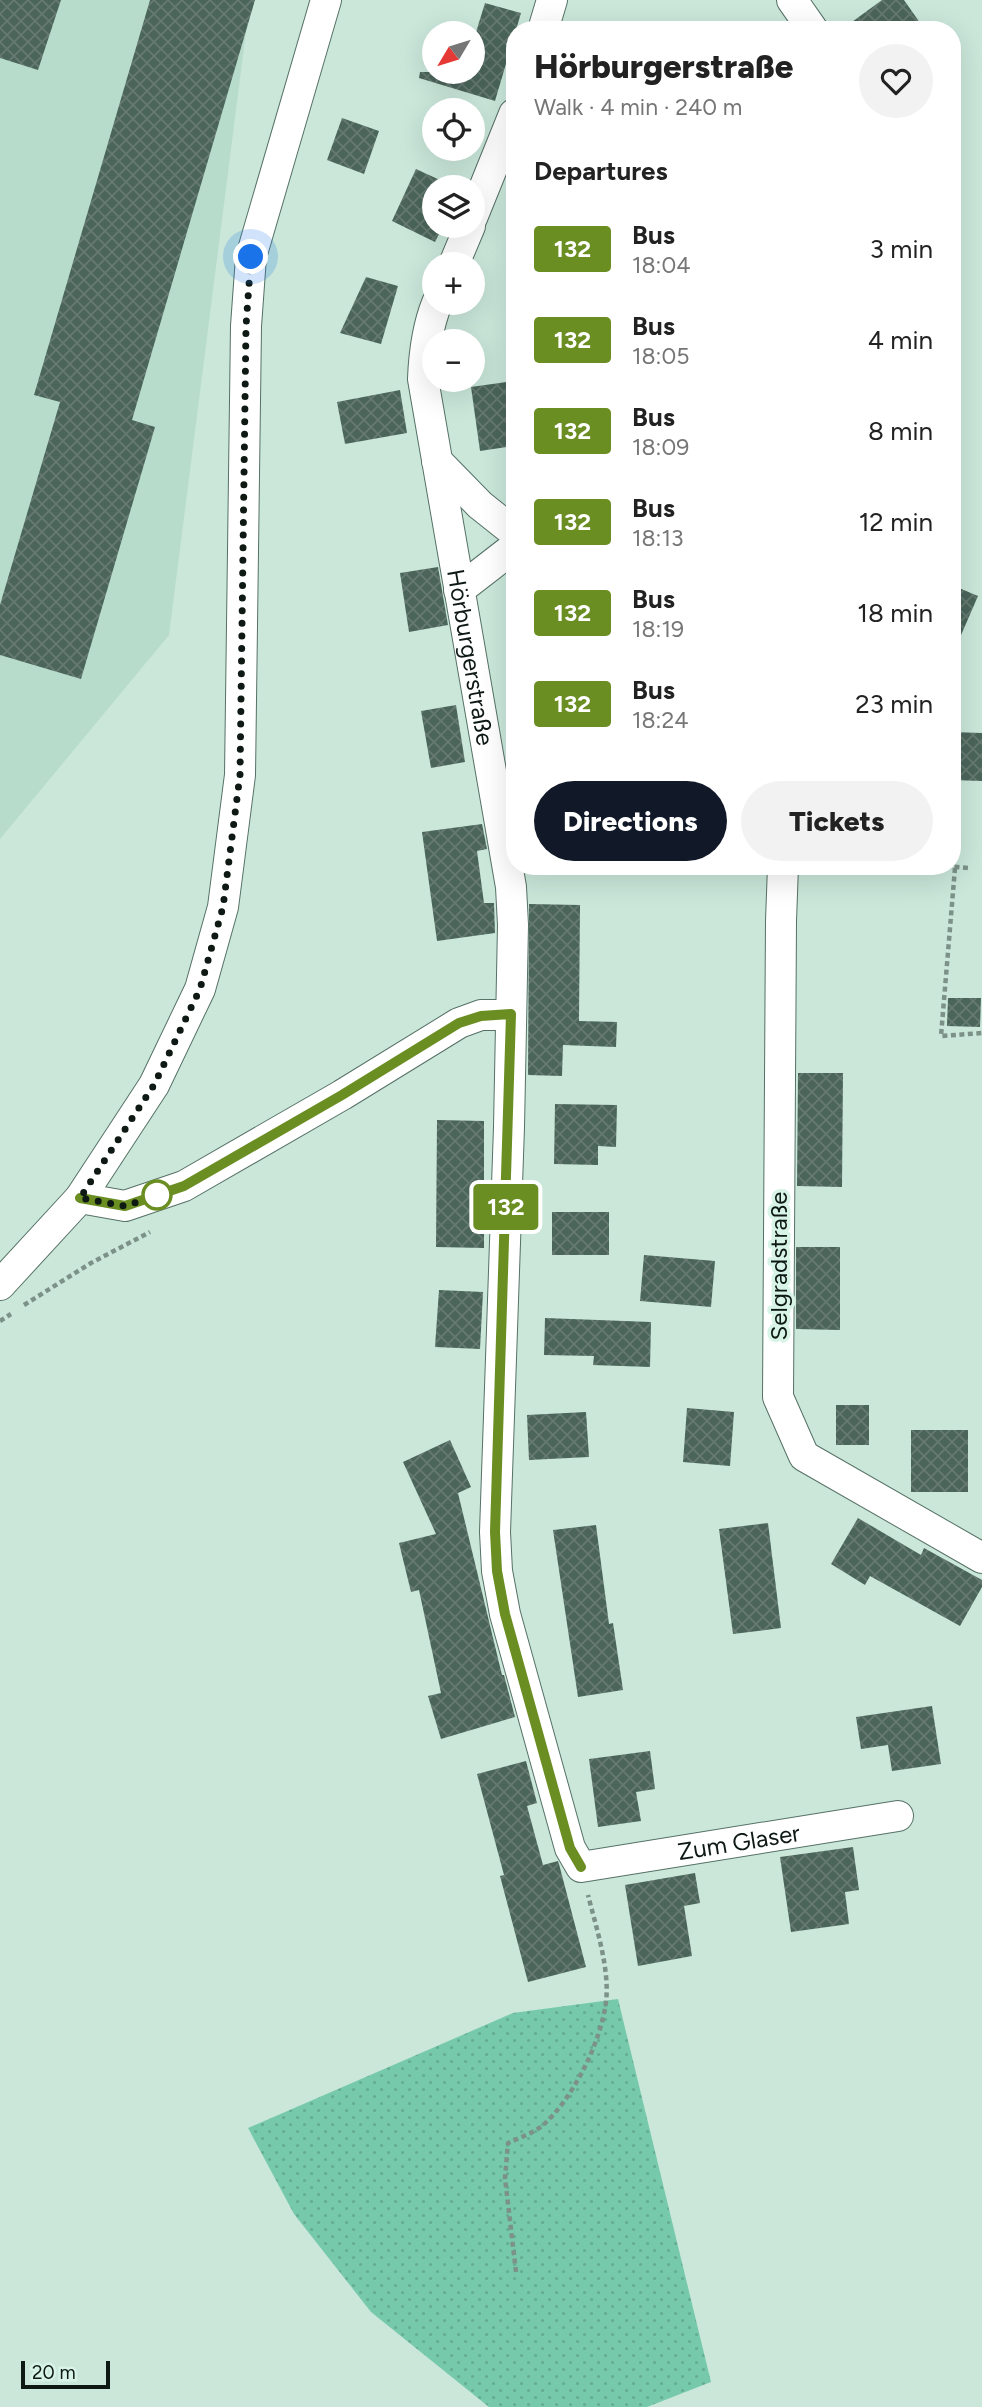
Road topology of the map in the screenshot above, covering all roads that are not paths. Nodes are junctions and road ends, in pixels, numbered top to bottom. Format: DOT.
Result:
graph roads {
  1 [pos="326,0"];
  2 [pos="552,0"];
  3 [pos="792,0"];
  4 [pos="546,21"];
  5 [pos="807,21"];
  6 [pos="506,134"];
  7 [pos="485,186"];
  8 [pos="434,315"];
  9 [pos="437,461"];
  10 [pos="506,526"];
  11 [pos="506,554"];
  12 [pos="459,590"];
  13 [pos="506,858"];
  14 [pos="509,875"];
  15 [pos="783,875"];
  16 [pos="511,1014"];
  17 [pos="80,1198"];
  18 [pos="0,1285"];
  19 [pos="982,1558"];
  20 [pos="898,1816"];
  21 [pos="581,1867"];
  1 -- 17 [label="street"];
  2 -- 4 [label="street"];
  3 -- 5 [label="street"];
  6 -- 7 [label="street"];
  8 -- 9 [label="street, Hörburgerstraße"];
  9 -- 10 [label="street"];
  9 -- 12 [label="street, Hörburgerstraße"];
  11 -- 12 [label="street"];
  12 -- 13 [label="street, Hörburgerstraße"];
  14 -- 16 [label="street, Hörburgerstraße"];
  15 -- 19 [label="street, Selgradstraße"];
  16 -- 17 [label="street"];
  16 -- 21 [label="street, Hörburgerstraße"];
  17 -- 18 [label="street"];
  20 -- 21 [label="street, Zum Glaser"];
}
